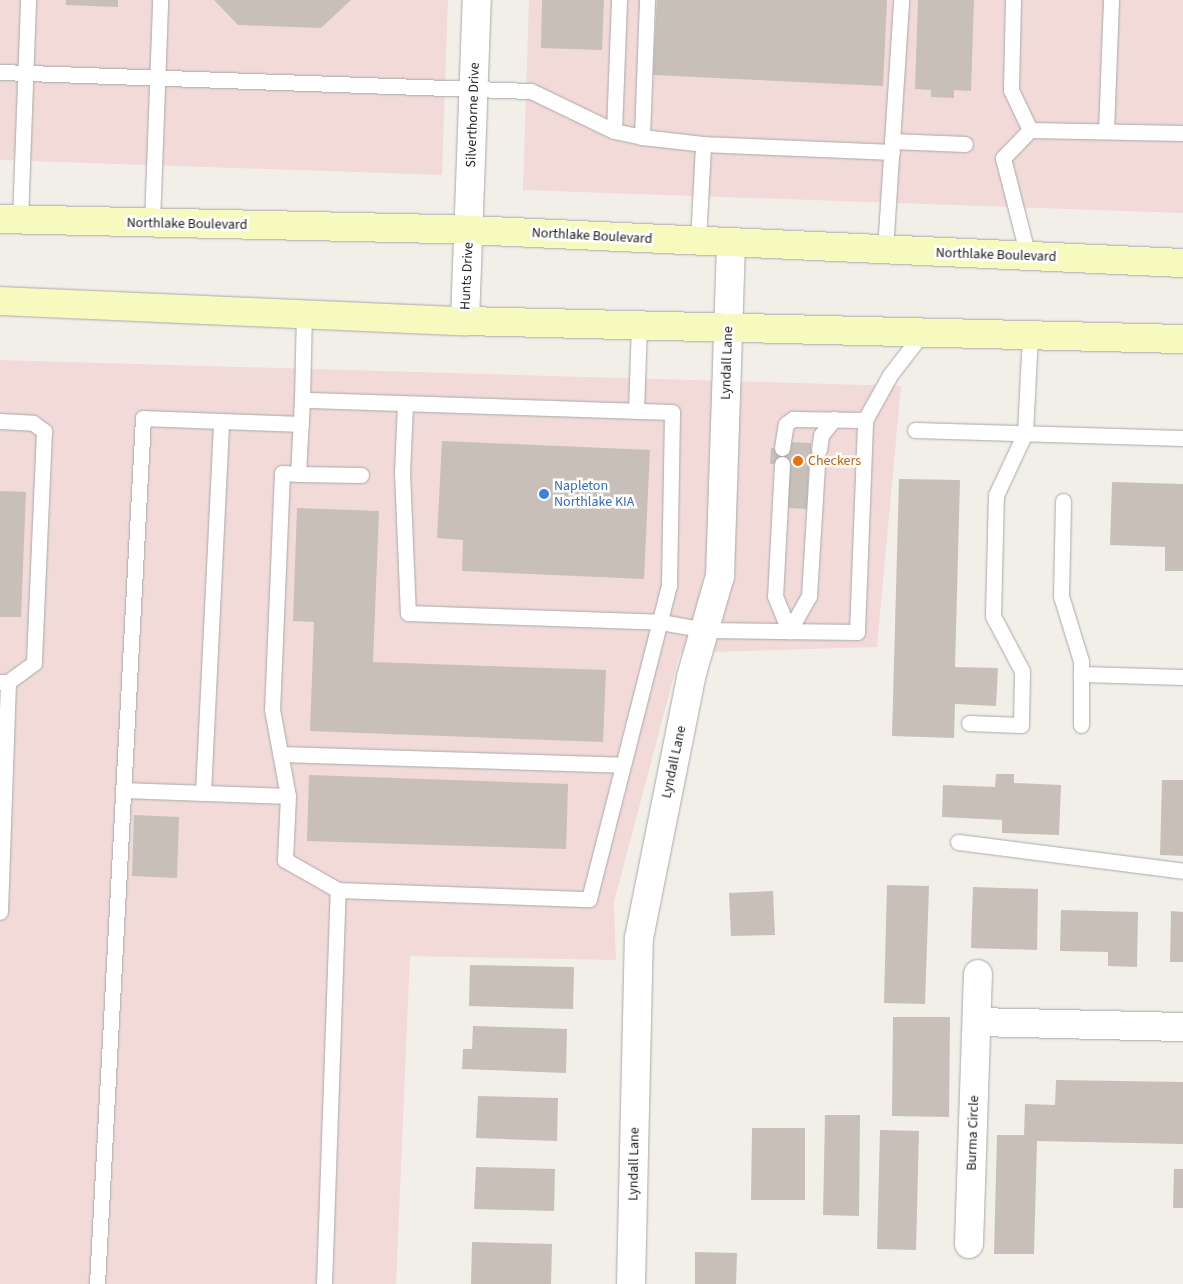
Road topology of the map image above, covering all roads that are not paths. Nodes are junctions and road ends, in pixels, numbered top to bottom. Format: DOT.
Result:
graph roads {
  1 [pos="28,0"];
  2 [pos="160,0"];
  3 [pos="477,0"];
  4 [pos="619,0"];
  5 [pos="647,0"];
  6 [pos="901,0"];
  7 [pos="1013,0"];
  8 [pos="1111,0"];
  9 [pos="0,72"];
  10 [pos="25,73"];
  11 [pos="157,78"];
  12 [pos="474,88"];
  13 [pos="1030,130"];
  14 [pos="614,131"];
  15 [pos="1106,131"];
  16 [pos="1183,133"];
  17 [pos="642,137"];
  18 [pos="703,144"];
  19 [pos="966,144"];
  20 [pos="892,146"];
  21 [pos="10,220"];
  22 [pos="152,223"];
  23 [pos="469,230"];
  24 [pos="698,241"];
  25 [pos="731,243"];
  26 [pos="885,250"];
  27 [pos="1028,256"];
  28 [pos="1183,263"];
  29 [pos="0,300"];
  30 [pos="304,314"];
  31 [pos="464,321"];
  32 [pos="639,323"];
  33 [pos="728,325"];
  34 [pos="924,331"];
  35 [pos="1030,334"];
  36 [pos="1183,339"];
  37 [pos="302,400"];
  38 [pos="405,404"];
  39 [pos="636,411"];
  40 [pos="834,419"];
  41 [pos="865,420"];
  42 [pos="0,421"];
  43 [pos="221,421"];
  44 [pos="301,424"];
  45 [pos="914,430"];
  46 [pos="1025,433"];
  47 [pos="1183,438"];
  48 [pos="782,448"];
  49 [pos="782,464"];
  50 [pos="298,474"];
  51 [pos="362,475"];
  52 [pos="1063,501"];
  53 [pos="661,622"];
  54 [pos="706,630"];
  55 [pos="789,631"];
  56 [pos="1081,674"];
  57 [pos="1183,677"];
  58 [pos="4,682"];
  59 [pos="969,723"];
  60 [pos="1081,725"];
  61 [pos="280,754"];
  62 [pos="623,765"];
  63 [pos="123,790"];
  64 [pos="203,793"];
  65 [pos="288,796"];
  66 [pos="958,842"];
  67 [pos="1183,871"];
  68 [pos="338,890"];
  69 [pos="0,912"];
  70 [pos="978,974"];
  71 [pos="977,1022"];
  72 [pos="1183,1027"];
  73 [pos="969,1244"];
  74 [pos="97,1284"];
  75 [pos="324,1284"];
  76 [pos="631,1284"];
  1 -- 10 [label="lane"];
  2 -- 11 [label="lane"];
  3 -- 12 [label="street, Silverthorne Drive"];
  4 -- 14 [label="lane"];
  5 -- 17 [label="lane"];
  6 -- 20 [label="lane"];
  7 -- 13 [label="lane"];
  8 -- 15 [label="lane"];
  9 -- 10 [label="lane"];
  10 -- 11 [label="lane"];
  10 -- 21 [label="lane"];
  11 -- 12 [label="lane"];
  11 -- 22 [label="lane"];
  12 -- 14 [label="lane"];
  12 -- 23 [label="street, Silverthorne Drive"];
  13 -- 15 [label="lane"];
  13 -- 27 [label="lane"];
  14 -- 17 [label="lane"];
  15 -- 16 [label="lane"];
  17 -- 18 [label="lane"];
  18 -- 20 [label="lane"];
  18 -- 24 [label="lane"];
  19 -- 20 [label="lane"];
  20 -- 26 [label="lane"];
  21 -- 22 [label="main road, Northlake Boulevard"];
  22 -- 23 [label="main road, Northlake Boulevard"];
  23 -- 24 [label="main road, Northlake Boulevard"];
  23 -- 31 [label="street, Hunts Drive"];
  24 -- 25 [label="main road, Northlake Boulevard"];
  25 -- 26 [label="main road, Northlake Boulevard"];
  25 -- 33 [label="street, Lyndall Lane"];
  26 -- 27 [label="main road, Northlake Boulevard"];
  27 -- 28 [label="main road, Northlake Boulevard"];
  29 -- 30 [label="main road"];
  30 -- 31 [label="main road"];
  30 -- 37 [label="lane"];
  31 -- 32 [label="main road"];
  32 -- 33 [label="main road"];
  32 -- 39 [label="lane"];
  33 -- 34 [label="main road"];
  33 -- 54 [label="street, Lyndall Lane"];
  34 -- 35 [label="main road"];
  34 -- 41 [label="lane"];
  35 -- 36 [label="main road"];
  35 -- 46 [label="lane"];
  37 -- 38 [label="lane"];
  37 -- 44 [label="lane"];
  38 -- 39 [label="lane"];
  38 -- 53 [label="lane"];
  39 -- 53 [label="lane"];
  40 -- 41 [label="lane"];
  40 -- 48 [label="lane"];
  40 -- 55 [label="lane"];
  41 -- 55 [label="lane"];
  42 -- 58 [label="lane"];
  43 -- 44 [label="lane"];
  43 -- 63 [label="lane"];
  43 -- 64 [label="lane"];
  44 -- 50 [label="lane"];
  45 -- 46 [label="lane"];
  46 -- 47 [label="lane"];
  46 -- 59 [label="lane"];
  49 -- 55 [label="lane"];
  50 -- 51 [label="lane"];
  50 -- 61 [label="lane"];
  52 -- 56 [label="lane"];
  53 -- 54 [label="lane"];
  53 -- 62 [label="lane"];
  54 -- 55 [label="lane"];
  54 -- 76 [label="street, Lyndall Lane"];
  56 -- 57 [label="lane"];
  56 -- 60 [label="lane"];
  58 -- 69 [label="lane"];
  61 -- 62 [label="lane"];
  61 -- 65 [label="lane"];
  62 -- 68 [label="lane"];
  63 -- 64 [label="lane"];
  63 -- 74 [label="lane"];
  64 -- 65 [label="lane"];
  65 -- 68 [label="lane"];
  66 -- 67 [label="lane"];
  68 -- 75 [label="lane"];
  70 -- 71 [label="street, Burma Circle"];
  71 -- 72 [label="street"];
  71 -- 73 [label="street, Burma Circle"];
}
